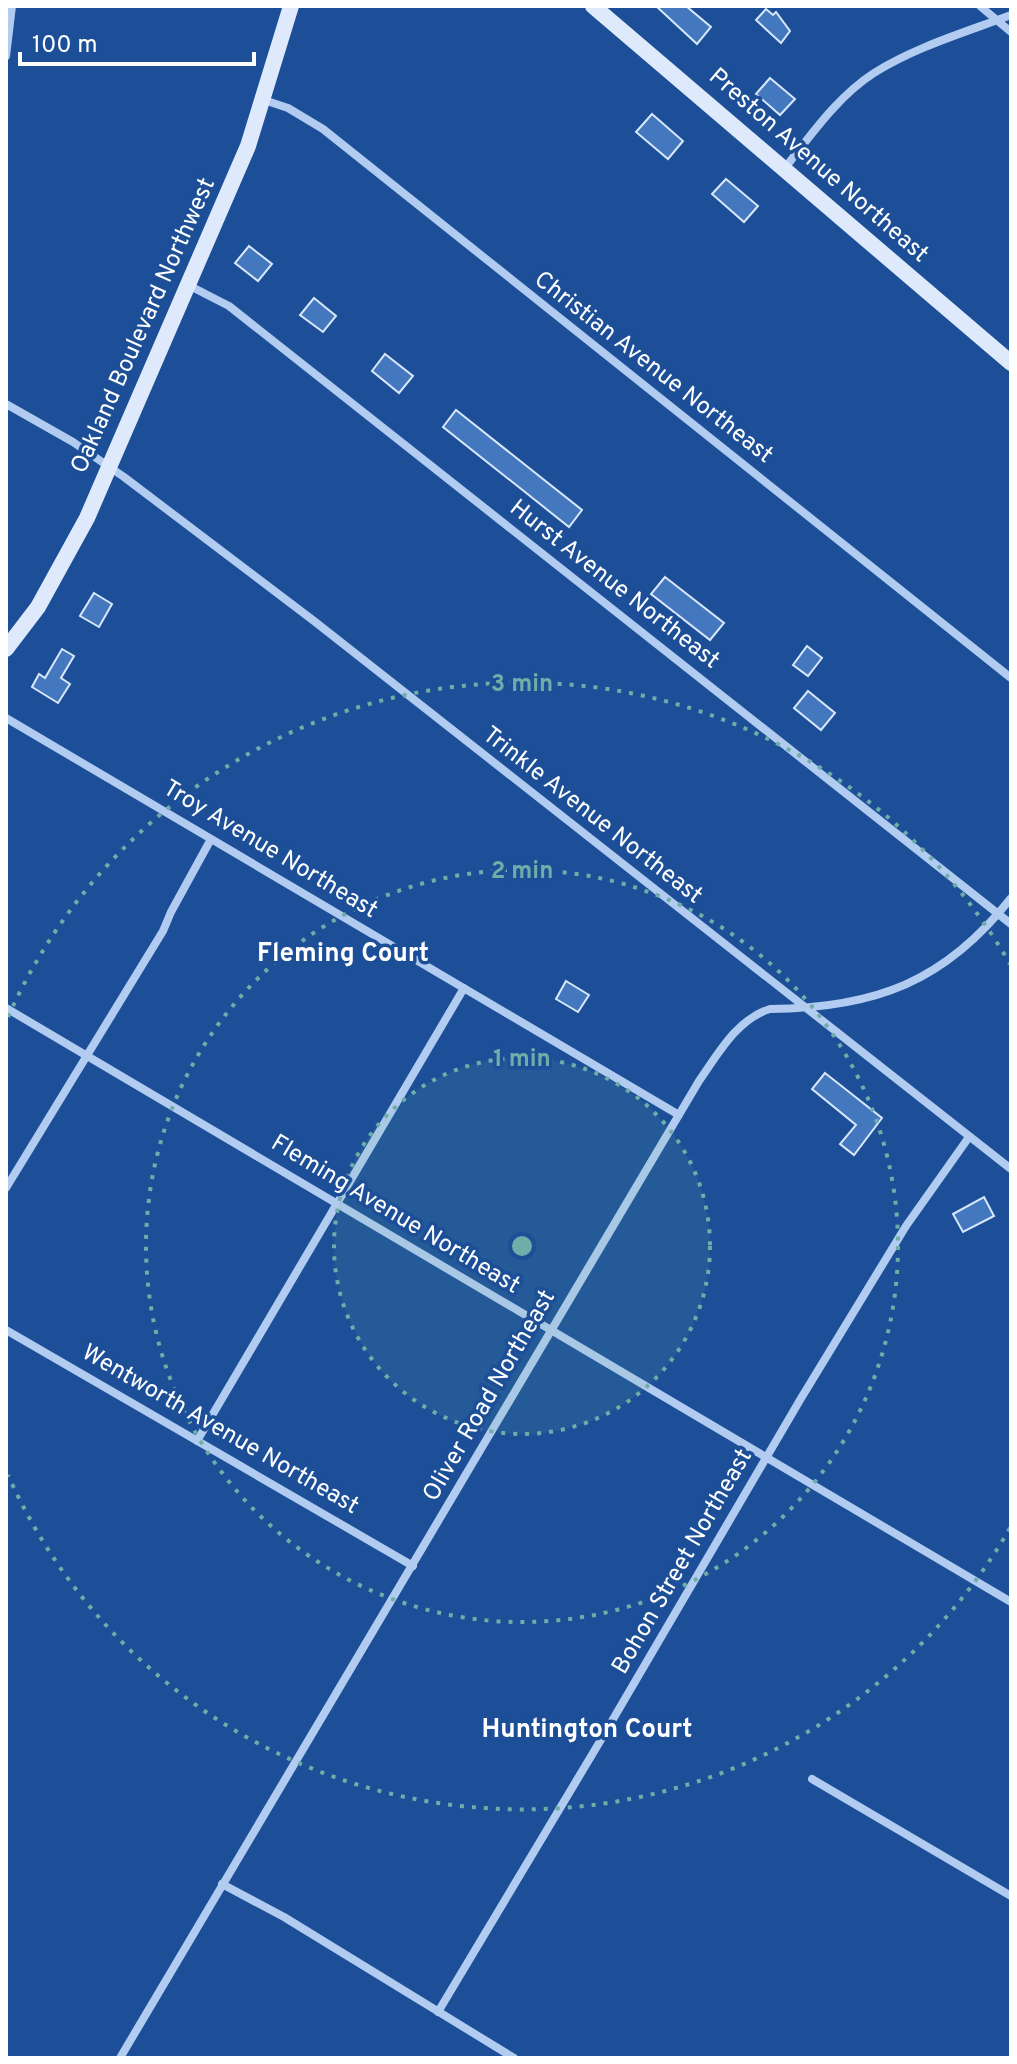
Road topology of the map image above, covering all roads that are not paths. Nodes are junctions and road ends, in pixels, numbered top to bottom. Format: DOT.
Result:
graph roads {
  1 [pos="12,6"];
  2 [pos="291,6"];
  3 [pos="593,6"];
  4 [pos="980,6"];
  5 [pos="1011,15"];
  6 [pos="997,20"];
  7 [pos="1011,32"];
  8 [pos="6,56"];
  9 [pos="264,100"];
  10 [pos="785,168"];
  11 [pos="187,285"];
  12 [pos="1011,363"];
  13 [pos="6,404"];
  14 [pos="109,465"];
  15 [pos="6,649"];
  16 [pos="1011,678"];
  17 [pos="6,718"];
  18 [pos="211,839"];
  19 [pos="1011,898"];
  20 [pos="999,914"];
  21 [pos="1011,924"];
  22 [pos="464,988"];
  23 [pos="6,1008"];
  24 [pos="805,1009"];
  25 [pos="85,1055"];
  26 [pos="679,1115"];
  27 [pos="969,1137"];
  28 [pos="1011,1169"];
  29 [pos="6,1188"];
  30 [pos="338,1205"];
  31 [pos="6,1330"];
  32 [pos="551,1330"];
  33 [pos="197,1441"];
  34 [pos="767,1457"];
  35 [pos="413,1566"];
  36 [pos="1011,1602"];
  37 [pos="812,1779"];
  38 [pos="222,1884"];
  39 [pos="1011,1896"];
  40 [pos="438,2012"];
  41 [pos="120,2058"];
  42 [pos="514,2058"];
  1 -- 8 [label="street"];
  2 -- 9 [label="street, Oakland Boulevard Northwest"];
  3 -- 10 [label="street, Preston Avenue Northeast"];
  4 -- 6 [label="street"];
  5 -- 6 [label="street"];
  6 -- 7 [label="street"];
  6 -- 10 [label="street"];
  9 -- 11 [label="street, Oakland Boulevard Northwest"];
  9 -- 16 [label="street, Christian Avenue Northeast"];
  10 -- 12 [label="street, Preston Avenue Northeast"];
  11 -- 14 [label="street, Oakland Boulevard Northwest"];
  11 -- 20 [label="street, Hurst Avenue Northeast"];
  13 -- 14 [label="street, Trinkle Avenue Northeast"];
  14 -- 15 [label="street, Oakland Boulevard Northwest"];
  14 -- 24 [label="street, Trinkle Avenue Northeast"];
  17 -- 18 [label="street, Troy Avenue Northeast"];
  18 -- 22 [label="street, Troy Avenue Northeast"];
  18 -- 25 [label="street"];
  19 -- 20 [label="street, Oliver Road Northeast"];
  20 -- 21 [label="street, Hurst Avenue Northeast"];
  20 -- 24 [label="street, Oliver Road Northeast"];
  22 -- 26 [label="street, Troy Avenue Northeast"];
  22 -- 30 [label="street"];
  23 -- 25 [label="street, Fleming Avenue Northeast"];
  24 -- 26 [label="street, Oliver Road Northeast"];
  24 -- 27 [label="street, Trinkle Avenue Northeast"];
  25 -- 29 [label="street"];
  25 -- 30 [label="street, Fleming Avenue Northeast"];
  26 -- 32 [label="street, Oliver Road Northeast"];
  27 -- 28 [label="street, Trinkle Avenue Northeast"];
  27 -- 34 [label="street, Bohon Street Northeast"];
  30 -- 32 [label="street, Fleming Avenue Northeast"];
  30 -- 33 [label="street"];
  31 -- 33 [label="street, Wentworth Avenue Northeast"];
  32 -- 34 [label="street, Fleming Avenue Northeast"];
  32 -- 35 [label="street, Oliver Road Northeast"];
  33 -- 35 [label="street, Wentworth Avenue Northeast"];
  34 -- 36 [label="street, Fleming Avenue Northeast"];
  34 -- 40 [label="street, Bohon Street Northeast"];
  35 -- 38 [label="street, Oliver Road Northeast"];
  37 -- 39 [label="street"];
  38 -- 40 [label="street"];
  38 -- 41 [label="street, Oliver Road Northeast"];
  40 -- 42 [label="street"];
}
